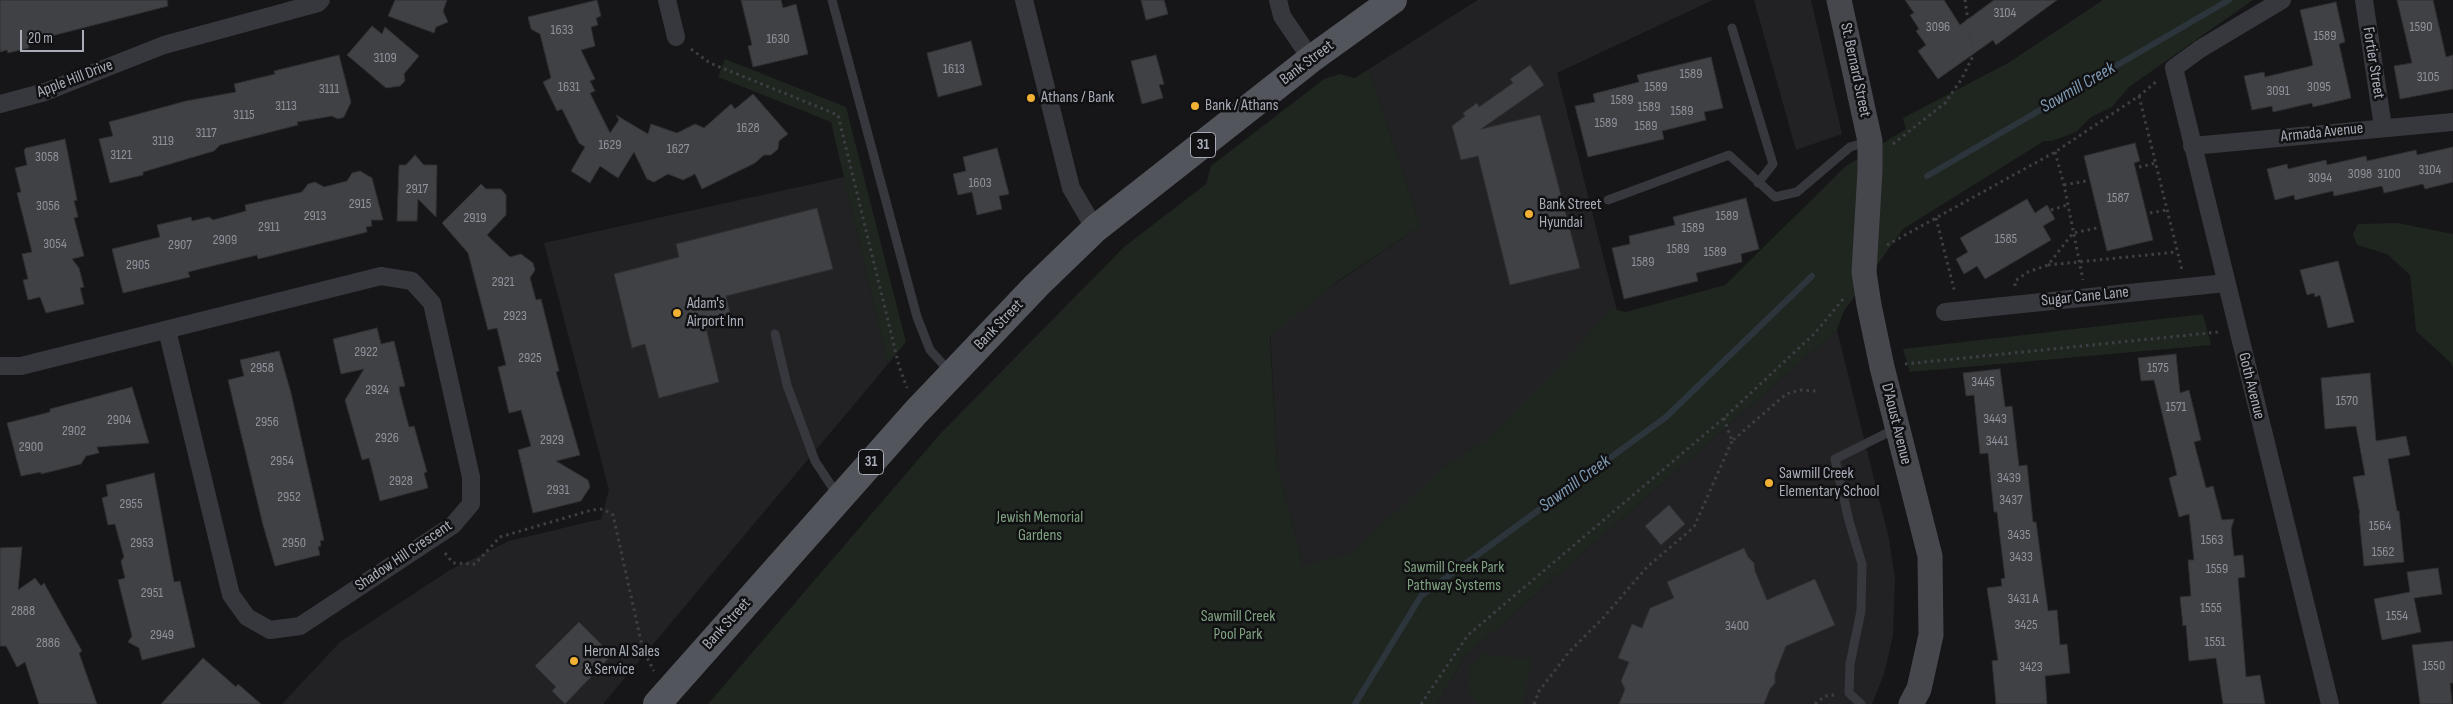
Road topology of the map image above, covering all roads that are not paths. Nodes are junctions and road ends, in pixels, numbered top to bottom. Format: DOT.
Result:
graph roads {
  1 [pos="321,0"];
  2 [pos="666,0"];
  3 [pos="832,0"];
  4 [pos="1024,0"];
  5 [pos="1278,0"];
  6 [pos="1393,0"];
  7 [pos="1839,0"];
  8 [pos="2282,0"];
  9 [pos="2364,0"];
  10 [pos="1732,28"];
  11 [pos="676,37"];
  12 [pos="1311,59"];
  13 [pos="0,104"];
  14 [pos="2453,122"];
  15 [pos="2383,127"];
  16 [pos="1881,142"];
  17 [pos="2192,146"];
  18 [pos="1758,182"];
  19 [pos="1608,200"];
  20 [pos="1095,230"];
  21 [pos="2226,283"];
  22 [pos="1952,311"];
  23 [pos="167,330"];
  24 [pos="775,334"];
  25 [pos="0,366"];
  26 [pos="952,374"];
  27 [pos="1898,428"];
  28 [pos="839,498"];
  29 [pos="661,699"];
  30 [pos="1861,704"];
  31 [pos="1911,704"];
  32 [pos="2330,704"];
  1 -- 13 [label="street, Apple Hill Drive"];
  2 -- 11 [label="street"];
  3 -- 26 [label="lane"];
  4 -- 20 [label="street"];
  5 -- 12 [label="street"];
  6 -- 12 [label="main road, Bank Street / 31"];
  7 -- 16 [label="street, St. Bernard Street"];
  8 -- 17 [label="street, Goth Avenue"];
  9 -- 15 [label="street, Fortier Street"];
  10 -- 18 [label="lane"];
  12 -- 20 [label="main road, Bank Street / 31"];
  14 -- 15 [label="street, Armada Avenue"];
  15 -- 17 [label="street, Armada Avenue"];
  16 -- 18 [label="lane"];
  16 -- 27 [label="street, D'Aoust Avenue"];
  17 -- 21 [label="street, Goth Avenue"];
  18 -- 19 [label="lane"];
  20 -- 26 [label="main road, Bank Street / 31"];
  21 -- 22 [label="street, Sugar Cane Lane"];
  21 -- 32 [label="street, Goth Avenue"];
  23 -- 23 [label="street, Shadow Hill Crescent"];
  23 -- 25 [label="street, Shadow Hill Crescent"];
  24 -- 28 [label="lane"];
  26 -- 28 [label="main road, Bank Street / 31"];
  27 -- 30 [label="lane"];
  27 -- 31 [label="street, D'Aoust Avenue"];
  28 -- 29 [label="main road, Bank Street / 31"];
}
